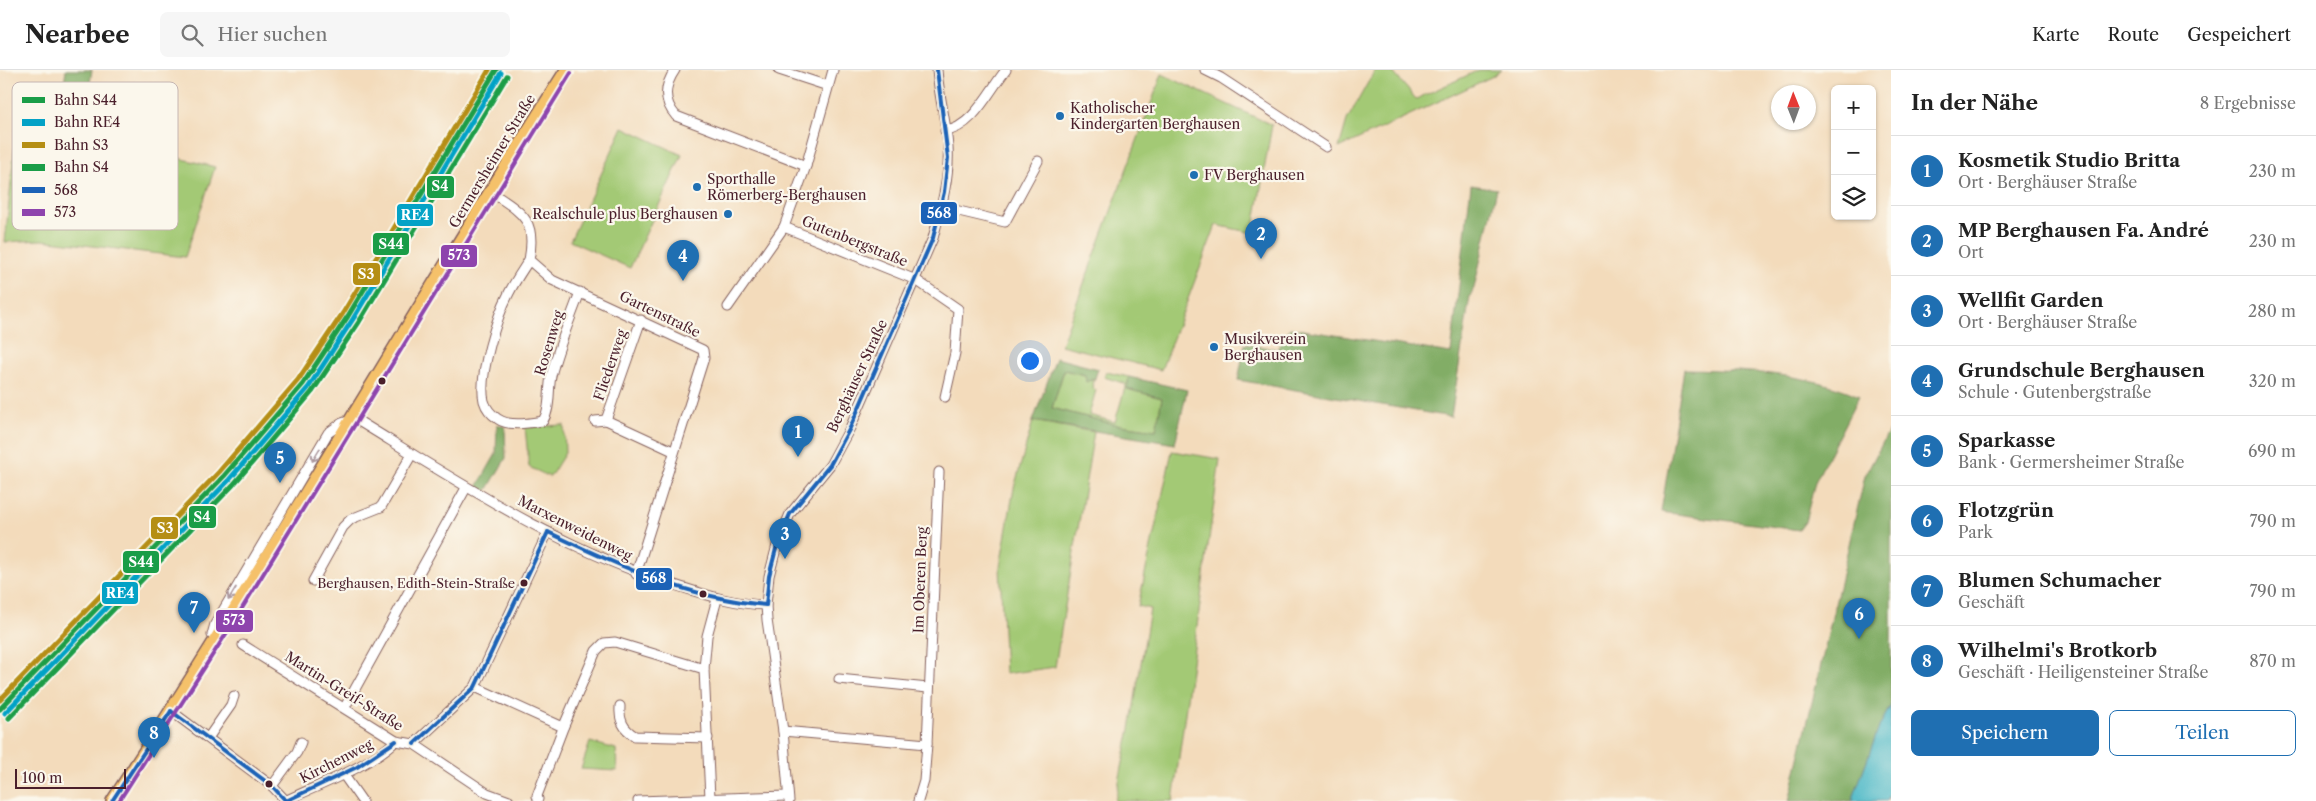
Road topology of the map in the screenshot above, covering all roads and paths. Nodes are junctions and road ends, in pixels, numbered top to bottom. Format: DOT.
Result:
graph roads {
  1 [pos="566,70"];
  2 [pos="675,70"];
  3 [pos="779,70"];
  4 [pos="832,70"];
  5 [pos="937,70"];
  6 [pos="1006,70"];
  7 [pos="1205,70"];
  8 [pos="828,86"];
  9 [pos="945,131"];
  10 [pos="1326,147"];
  11 [pos="1038,161"];
  12 [pos="806,166"];
  13 [pos="491,192"];
  14 [pos="942,207"];
  15 [pos="784,227"];
  16 [pos="529,260"];
  17 [pos="916,280"];
  18 [pos="580,292"];
  19 [pos="728,307"];
  20 [pos="641,320"];
  21 [pos="945,397"];
  22 [pos="350,419"];
  23 [pos="606,420"];
  24 [pos="595,421"];
  25 [pos="673,451"];
  26 [pos="412,454"];
  27 [pos="939,472"];
  28 [pos="466,488"];
  29 [pos="548,532"];
  30 [pos="636,574"];
  31 [pos="313,581"];
  32 [pos="717,599"];
  33 [pos="766,605"];
  34 [pos="243,645"];
  35 [pos="704,669"];
  36 [pos="839,680"];
  37 [pos="475,687"];
  38 [pos="928,688"];
  39 [pos="234,696"];
  40 [pos="620,706"];
  41 [pos="345,707"];
  42 [pos="171,711"];
  43 [pos="563,727"];
  44 [pos="783,731"];
  45 [pos="208,738"];
  46 [pos="708,738"];
  47 [pos="396,741"];
  48 [pos="300,742"];
  49 [pos="414,744"];
  50 [pos="927,744"];
  51 [pos="344,774"];
  52 [pos="272,786"];
  53 [pos="485,797"];
  54 [pos="710,798"];
  55 [pos="788,798"];
  56 [pos="744,799"];
  57 [pos="539,800"];
  58 [pos="112,801"];
  59 [pos="286,801"];
  60 [pos="362,801"];
  61 [pos="509,801"];
  62 [pos="638,801"];
  63 [pos="918,801"];
  1 -- 13 [label="main road, Germersheimer Straße"];
  2 -- 12 [label="street"];
  3 -- 8 [label="street"];
  4 -- 8 [label="street, Gutenbergstraße"];
  5 -- 9 [label="street, Berghäuser Straße"];
  6 -- 9 [label="street"];
  7 -- 10 [label="street"];
  8 -- 12 [label="street, Gutenbergstraße"];
  9 -- 14 [label="street, Berghäuser Straße"];
  11 -- 14 [label="street"];
  12 -- 15 [label="street, Gutenbergstraße"];
  13 -- 16 [label="street"];
  13 -- 22 [label="main road, Germersheimer Straße"];
  14 -- 17 [label="street, Berghäuser Straße"];
  15 -- 17 [label="street, Gutenbergstraße"];
  15 -- 19 [label="street, Gutenbergstraße"];
  16 -- 18 [label="street, Gartenstraße"];
  16 -- 18 [label="street, Rosenweg"];
  17 -- 21 [label="street, Gutenbergstraße"];
  17 -- 33 [label="street, Berghäuser Straße"];
  18 -- 20 [label="street, Gartenstraße"];
  20 -- 23 [label="street, Fliederweg"];
  20 -- 25 [label="street, Gartenstraße"];
  22 -- 26 [label="street, Marxenweidenweg"];
  22 -- 42 [label="main road, Germersheimer Straße"];
  23 -- 24 [label="street, Fliederweg"];
  23 -- 25 [label="street, Fliederweg"];
  25 -- 30 [label="street, Gartenstraße"];
  26 -- 28 [label="street, Marxenweidenweg"];
  26 -- 31 [label="street"];
  27 -- 38 [label="street, Im Oberen Berg"];
  28 -- 29 [label="street, Marxenweidenweg"];
  28 -- 41 [label="street"];
  29 -- 30 [label="street, Marxenweidenweg"];
  29 -- 37 [label="street"];
  30 -- 32 [label="street, Marxenweidenweg"];
  32 -- 33 [label="street, Marxenweidenweg"];
  32 -- 35 [label="street"];
  33 -- 44 [label="street, Berghäuser Straße"];
  34 -- 41 [label="street, Martin-Greif-Straße"];
  35 -- 43 [label="street"];
  35 -- 46 [label="street"];
  36 -- 38 [label="street"];
  37 -- 43 [label="street"];
  37 -- 49 [label="street"];
  38 -- 50 [label="street, Im Oberen Berg"];
  39 -- 45 [label="street"];
  40 -- 46 [label="street"];
  41 -- 47 [label="street, Martin-Greif-Straße"];
  42 -- 45 [label="street"];
  42 -- 58 [label="main road, Germersheimer Straße"];
  43 -- 57 [label="street"];
  44 -- 50 [label="street"];
  44 -- 55 [label="street, Berghäuser Straße"];
  45 -- 52 [label="street"];
  46 -- 54 [label="street"];
  47 -- 49 [label="street, Martin-Greif-Straße"];
  47 -- 51 [label="street, Kirchenweg"];
  48 -- 52 [label="street"];
  49 -- 53 [label="street, Martin-Greif-Straße"];
  50 -- 63 [label="street, Im Oberen Berg"];
  51 -- 59 [label="street, Kirchenweg"];
  51 -- 60 [label="street"];
  52 -- 59 [label="street"];
  53 -- 61 [label="street, Martin-Greif-Straße"];
  54 -- 56 [label="street"];
  54 -- 62 [label="street"];
  55 -- 56 [label="street"];
}
